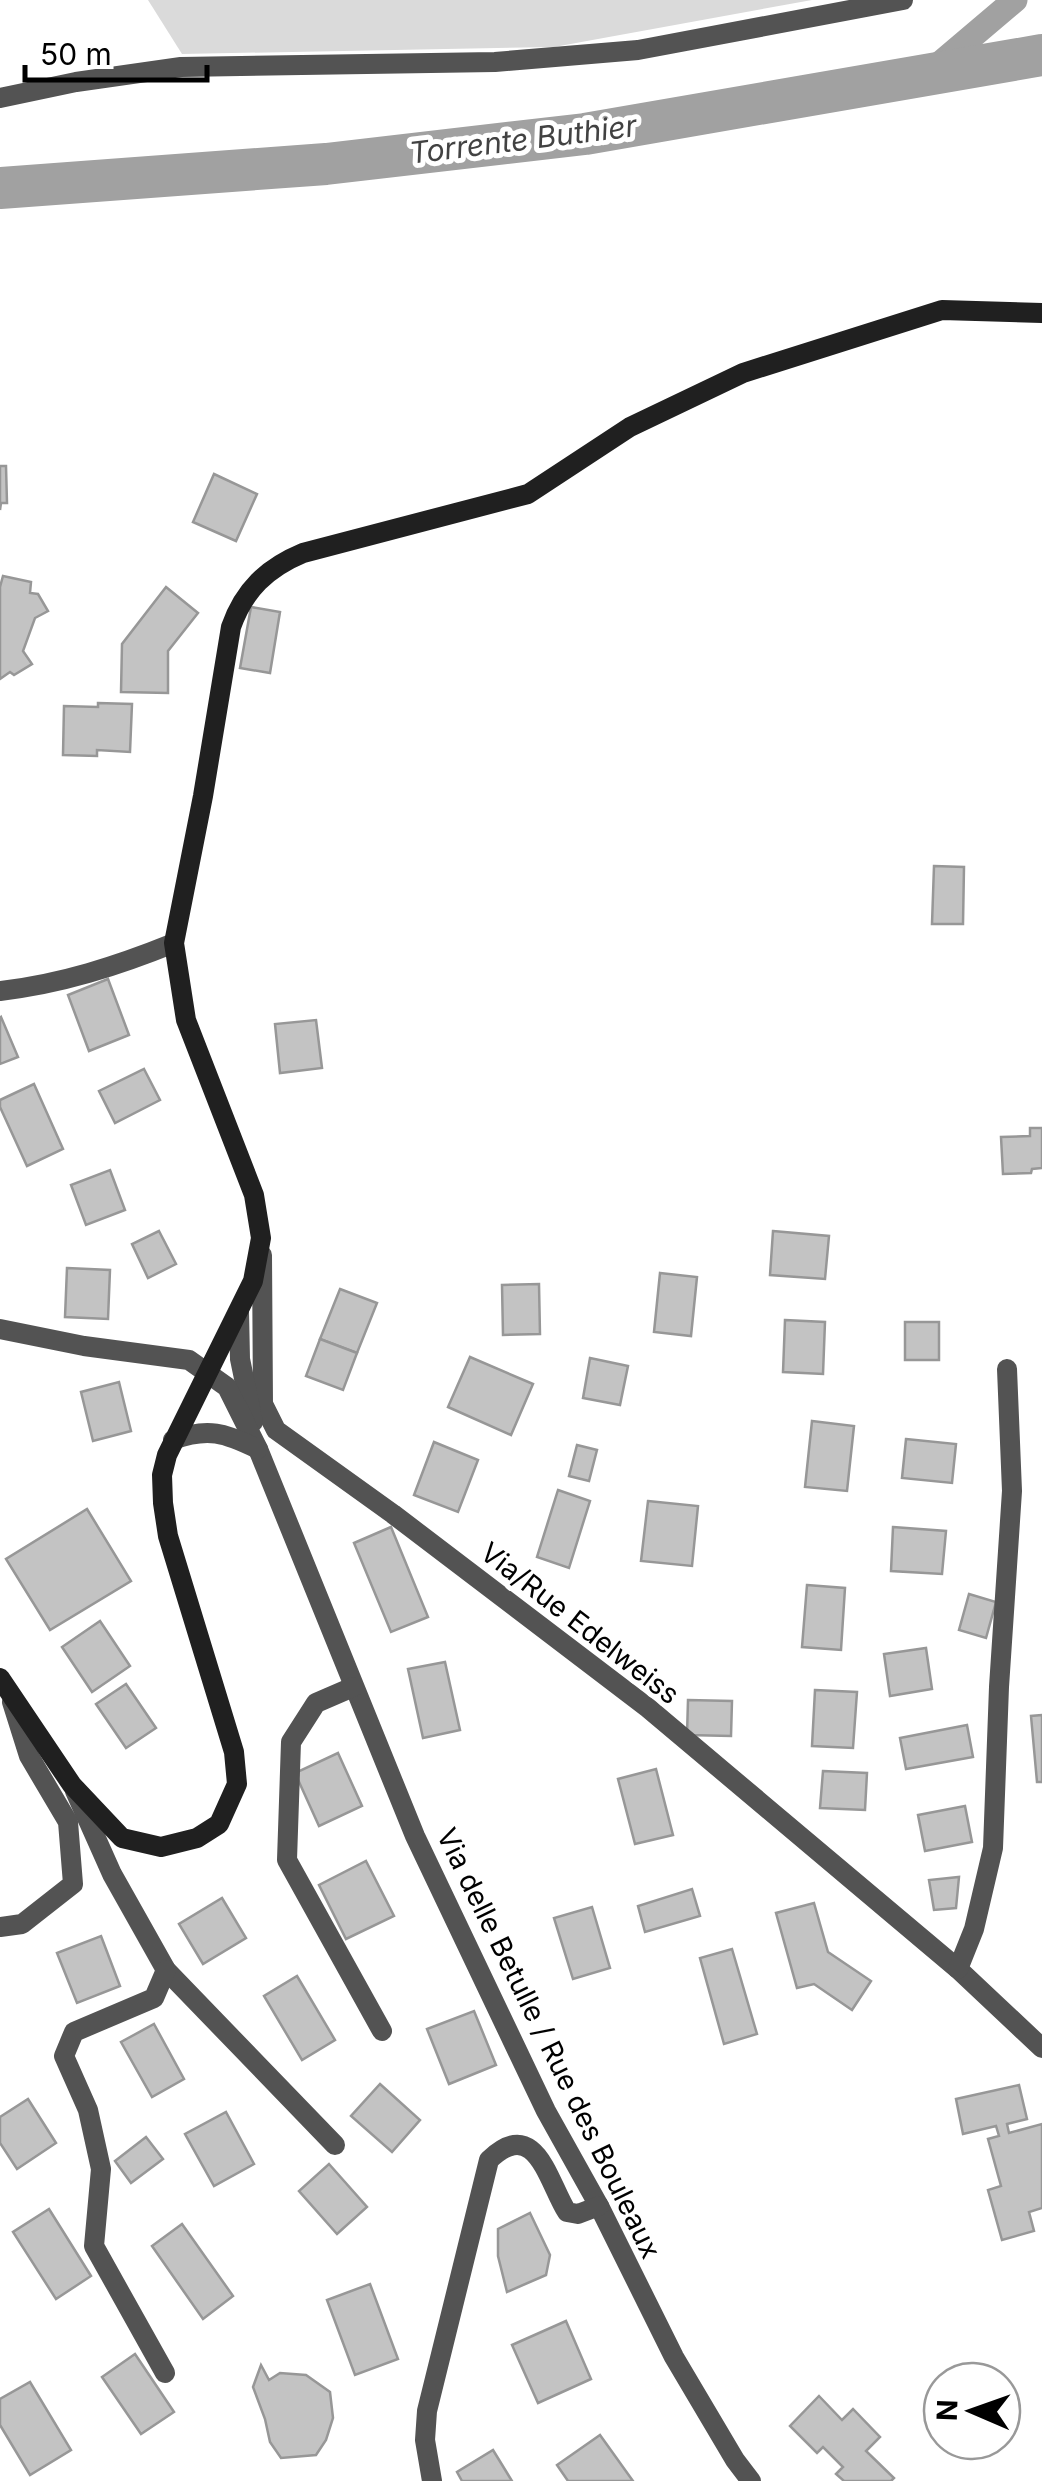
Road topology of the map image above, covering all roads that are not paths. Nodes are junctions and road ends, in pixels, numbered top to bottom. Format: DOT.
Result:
graph roads {
  1 [pos="903,0"];
  2 [pos="0,98"];
  3 [pos="1042,312"];
  4 [pos="174,942"];
  5 [pos="0,991"];
  6 [pos="261,1238"];
  7 [pos="239,1312"];
  8 [pos="9,1332"];
  9 [pos="1007,1368"];
  10 [pos="209,1371"];
  11 [pos="173,1440"];
  12 [pos="258,1449"];
  13 [pos="4,1684"];
  14 [pos="353,1687"];
  15 [pos="72,1785"];
  16 [pos="0,1927"];
  17 [pos="958,1969"];
  18 [pos="166,1970"];
  19 [pos="382,2031"];
  20 [pos="1042,2048"];
  21 [pos="335,2145"];
  22 [pos="599,2206"];
  23 [pos="165,2374"];
  24 [pos="432,2481"];
  25 [pos="751,2481"];
  1 -- 2 [label="street"];
  3 -- 4 [label="main road"];
  4 -- 5 [label="street"];
  4 -- 6 [label="main road"];
  6 -- 7 [label="main road"];
  6 -- 17 [label="street, Via/Rue Edelweiss"];
  7 -- 10 [label="main road"];
  7 -- 12 [label="street"];
  8 -- 10 [label="street"];
  9 -- 17 [label="street"];
  10 -- 11 [label="main road"];
  10 -- 12 [label="street"];
  11 -- 12 [label="street"];
  11 -- 15 [label="main road"];
  12 -- 14 [label="street, Via delle Betulle / Rue des Bouleaux"];
  13 -- 15 [label="main road"];
  13 -- 16 [label="street"];
  14 -- 19 [label="street"];
  14 -- 22 [label="street, Via delle Betulle / Rue des Bouleaux"];
  15 -- 18 [label="street"];
  17 -- 20 [label="street, Via/Rue Edelweiss"];
  18 -- 21 [label="street"];
  18 -- 23 [label="street"];
  22 -- 24 [label="street"];
  22 -- 25 [label="street, Via delle Betulle / Rue des Bouleaux"];
}
